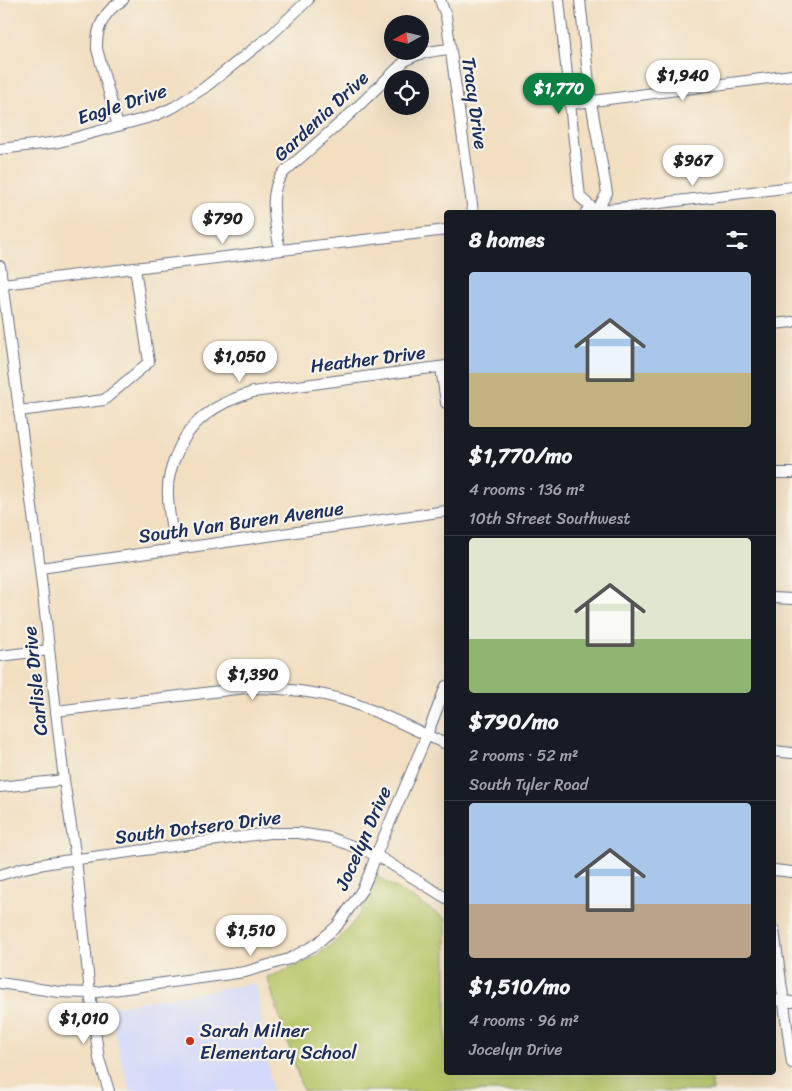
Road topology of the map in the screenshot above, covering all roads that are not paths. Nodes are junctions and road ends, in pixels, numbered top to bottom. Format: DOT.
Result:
graph roads {
  1 [pos="123,0"];
  2 [pos="308,0"];
  3 [pos="440,0"];
  4 [pos="559,0"];
  5 [pos="580,0"];
  6 [pos="450,49"];
  7 [pos="792,74"];
  8 [pos="591,102"];
  9 [pos="570,104"];
  10 [pos="118,126"];
  11 [pos="0,150"];
  12 [pos="792,187"];
  13 [pos="473,210"];
  14 [pos="591,210"];
  15 [pos="594,210"];
  16 [pos="609,210"];
  17 [pos="444,230"];
  18 [pos="280,250"];
  19 [pos="0,266"];
  20 [pos="134,268"];
  21 [pos="3,284"];
  22 [pos="792,322"];
  23 [pos="776,324"];
  24 [pos="444,367"];
  25 [pos="20,412"];
  26 [pos="776,473"];
  27 [pos="792,473"];
  28 [pos="444,511"];
  29 [pos="175,549"];
  30 [pos="40,568"];
  31 [pos="776,598"];
  32 [pos="792,598"];
  33 [pos="49,650"];
  34 [pos="0,656"];
  35 [pos="444,691"];
  36 [pos="56,712"];
  37 [pos="427,735"];
  38 [pos="444,743"];
  39 [pos="776,751"];
  40 [pos="792,753"];
  41 [pos="64,780"];
  42 [pos="0,787"];
  43 [pos="376,855"];
  44 [pos="76,859"];
  45 [pos="776,870"];
  46 [pos="792,872"];
  47 [pos="0,875"];
  48 [pos="444,897"];
  49 [pos="776,946"];
  50 [pos="0,983"];
  51 [pos="90,993"];
  52 [pos="783,1001"];
  53 [pos="792,1063"];
  54 [pos="108,1091"];
  1 -- 10 [label="street"];
  2 -- 10 [label="street, Eagle Drive"];
  3 -- 6 [label="street, Tracy Drive"];
  4 -- 9 [label="street"];
  5 -- 8 [label="street"];
  6 -- 13 [label="street, Tracy Drive"];
  6 -- 18 [label="street, Gardenia Drive"];
  7 -- 8 [label="street"];
  8 -- 9 [label="street"];
  8 -- 15 [label="street"];
  9 -- 14 [label="street"];
  10 -- 11 [label="street, Eagle Drive"];
  12 -- 16 [label="street"];
  17 -- 18 [label="street"];
  18 -- 20 [label="street"];
  19 -- 21 [label="street, Carlisle Drive"];
  20 -- 21 [label="street"];
  20 -- 25 [label="street"];
  21 -- 25 [label="street, Carlisle Drive"];
  22 -- 23 [label="street"];
  24 -- 29 [label="street, Heather Drive"];
  25 -- 30 [label="street, Carlisle Drive"];
  26 -- 27 [label="street"];
  28 -- 29 [label="street, South Van Buren Avenue"];
  29 -- 30 [label="street, South Van Buren Avenue"];
  30 -- 33 [label="street, Carlisle Drive"];
  31 -- 32 [label="street"];
  33 -- 34 [label="street"];
  33 -- 36 [label="street, Carlisle Drive"];
  35 -- 37 [label="street, Jocelyn Drive"];
  36 -- 37 [label="street"];
  36 -- 41 [label="street, Carlisle Drive"];
  37 -- 38 [label="street"];
  37 -- 43 [label="street, Jocelyn Drive"];
  39 -- 40 [label="street"];
  41 -- 42 [label="street"];
  41 -- 44 [label="street, Carlisle Drive"];
  43 -- 44 [label="street, South Dotsero Drive"];
  43 -- 48 [label="street, South Dotsero Drive"];
  43 -- 51 [label="street, Jocelyn Drive"];
  44 -- 47 [label="street, South Dotsero Drive"];
  44 -- 51 [label="street, Carlisle Drive"];
  45 -- 46 [label="street"];
  49 -- 52 [label="street"];
  50 -- 51 [label="street, Jocelyn Drive"];
  51 -- 54 [label="street, Carlisle Drive"];
  52 -- 53 [label="street"];
}
